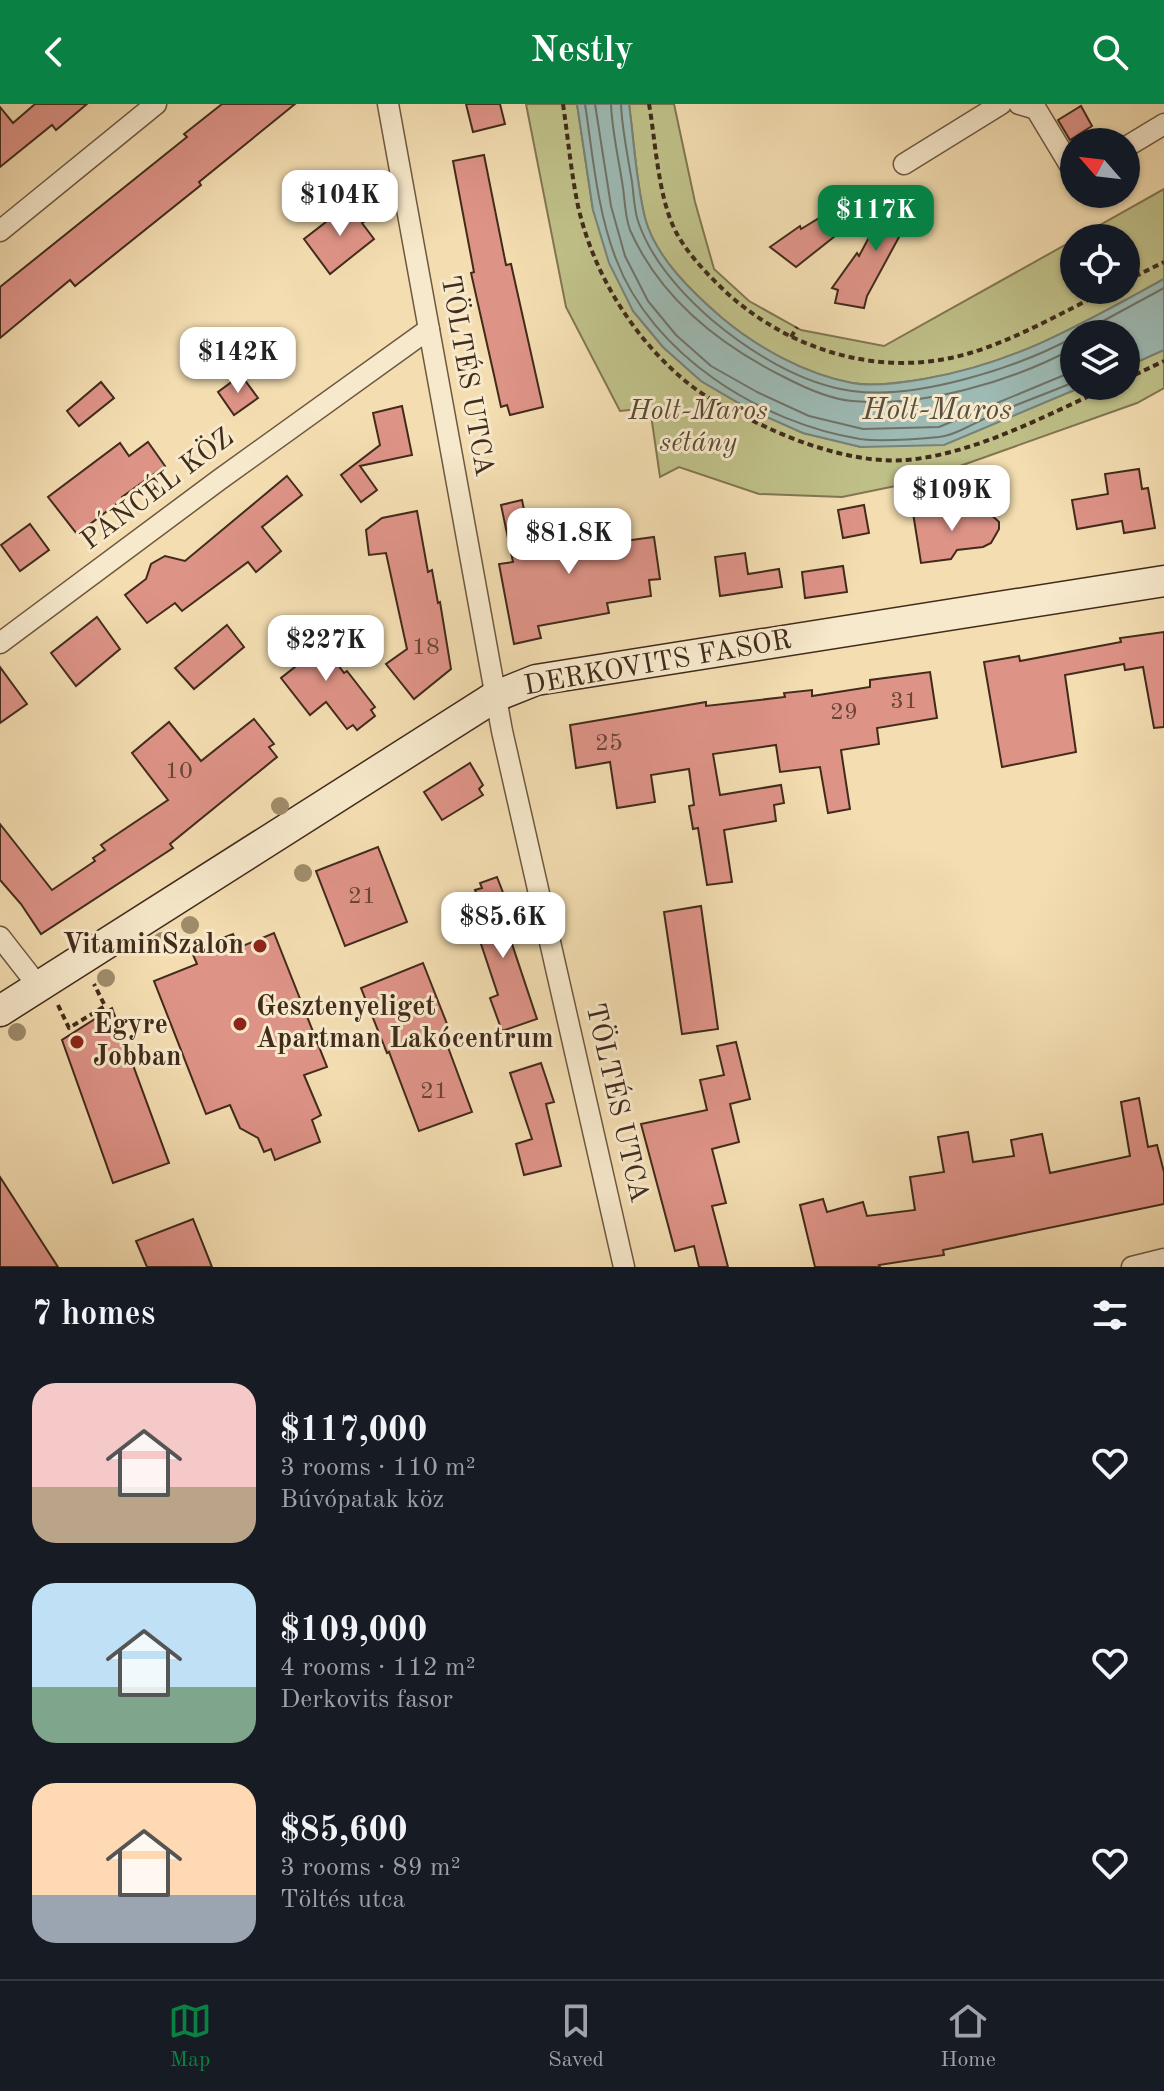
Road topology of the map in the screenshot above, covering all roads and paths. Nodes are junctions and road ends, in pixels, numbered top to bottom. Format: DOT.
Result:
graph roads {
  1 [pos="156,104"];
  2 [pos="388,104"];
  3 [pos="563,104"];
  4 [pos="649,104"];
  5 [pos="1001,104"];
  6 [pos="1019,104"];
  7 [pos="1164,124"];
  8 [pos="1140,139"];
  9 [pos="1060,149"];
  10 [pos="904,164"];
  11 [pos="0,231"];
  12 [pos="1164,262"];
  13 [pos="1140,274"];
  14 [pos="1078,304"];
  15 [pos="797,327"];
  16 [pos="429,329"];
  17 [pos="791,337"];
  18 [pos="1164,361"];
  19 [pos="1140,372"];
  20 [pos="1077,400"];
  21 [pos="1164,581"];
  22 [pos="0,643"];
  23 [pos="496,696"];
  24 [pos="0,937"];
  25 [pos="81,959"];
  26 [pos="43,984"];
  27 [pos="0,1011"];
  28 [pos="1164,1259"];
  29 [pos="624,1267"];
  30 [pos="1132,1267"];
  1 -- 11 [label="street"];
  2 -- 16 [label="street, TÖLTÉS UTCA"];
  3 -- 20 [label="path"];
  4 -- 17 [label="path"];
  5 -- 10 [label="street"];
  6 -- 9 [label="street"];
  7 -- 8 [label="street"];
  12 -- 13 [label="path"];
  14 -- 17 [label="path"];
  15 -- 17 [label="path"];
  16 -- 22 [label="street, PÁNCÉL KÖZ"];
  16 -- 23 [label="street, TÖLTÉS UTCA"];
  18 -- 19 [label="path"];
  21 -- 23 [label="street, DERKOVITS FASOR"];
  23 -- 25 [label="street, DERKOVITS FASOR"];
  23 -- 29 [label="street, TÖLTÉS UTCA"];
  24 -- 26 [label="street"];
  25 -- 26 [label="street, DERKOVITS FASOR"];
  25 -- 26 [label="path"];
  26 -- 27 [label="street, DERKOVITS FASOR"];
  28 -- 30 [label="street"];
}
